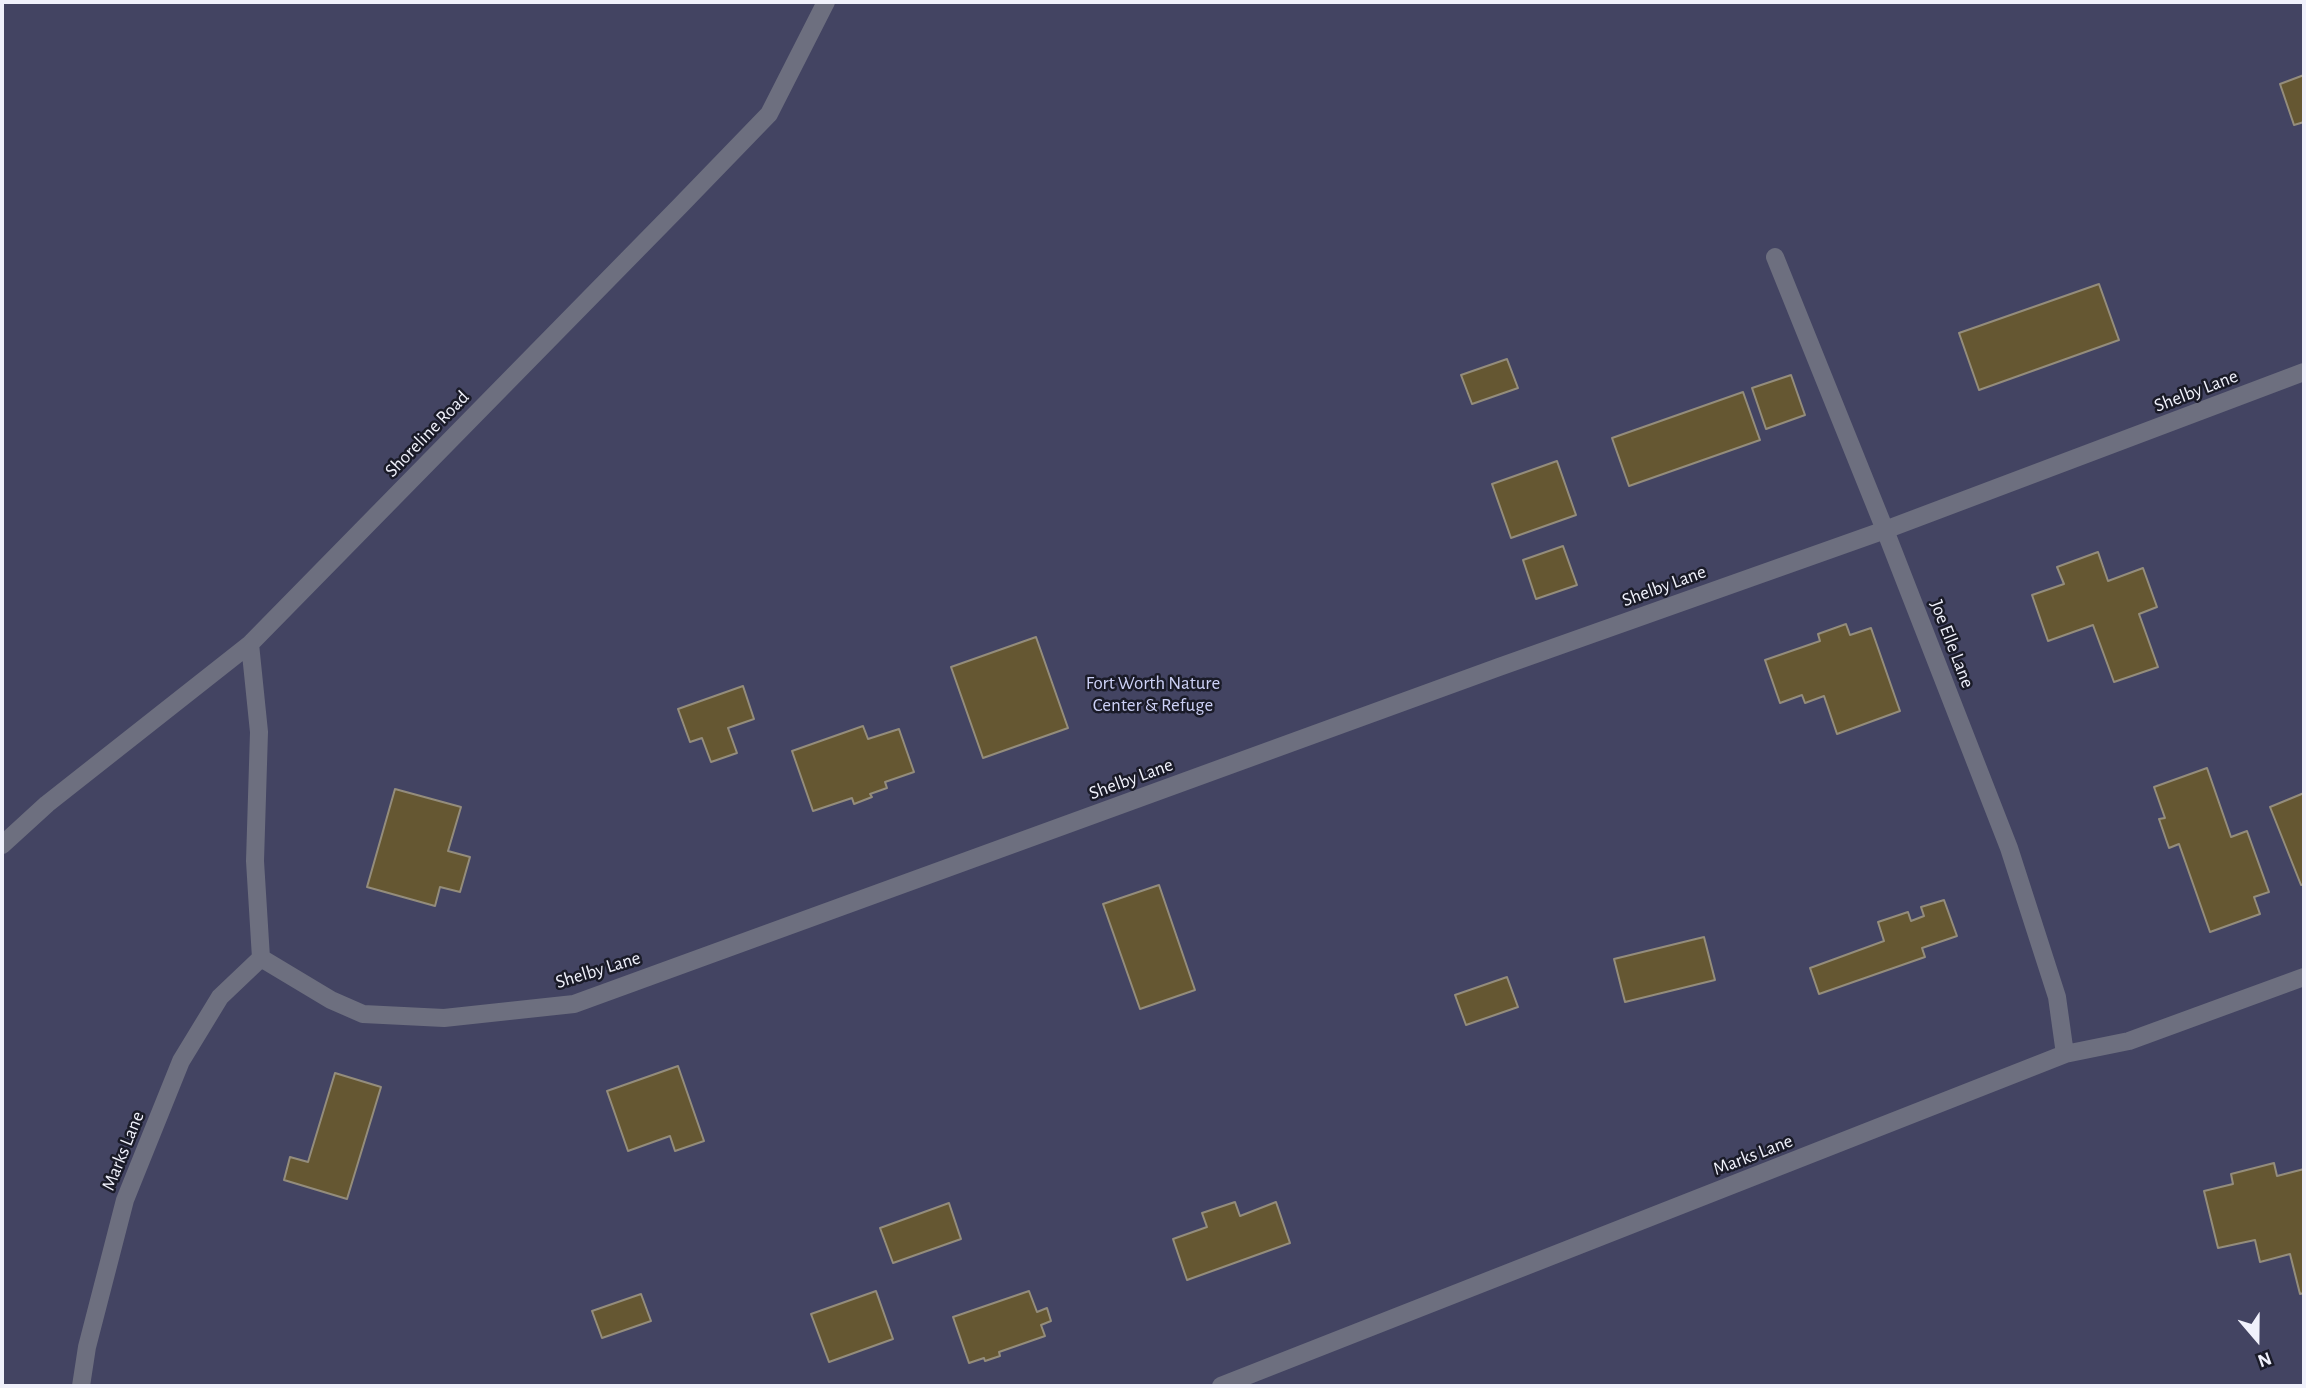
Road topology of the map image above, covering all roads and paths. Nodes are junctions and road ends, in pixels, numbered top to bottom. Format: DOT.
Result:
graph roads {
  1 [pos="826,2"];
  2 [pos="1774,257"];
  3 [pos="2304,372"];
  4 [pos="1885,530"];
  5 [pos="250,644"];
  6 [pos="2,845"];
  7 [pos="261,958"];
  8 [pos="2304,977"];
  9 [pos="2065,1054"];
  10 [pos="81,1386"];
  11 [pos="1222,1386"];
  1 -- 5 [label="street, Shoreline Road"];
  2 -- 4 [label="street, Joe Elle Lane"];
  3 -- 4 [label="street, Shelby Lane"];
  4 -- 7 [label="street, Shelby Lane"];
  4 -- 9 [label="street, Joe Elle Lane"];
  5 -- 6 [label="street, Shoreline Road"];
  5 -- 7 [label="street"];
  7 -- 10 [label="street, Marks Lane"];
  8 -- 9 [label="street, Marks Lane"];
  9 -- 11 [label="street, Marks Lane"];
}
